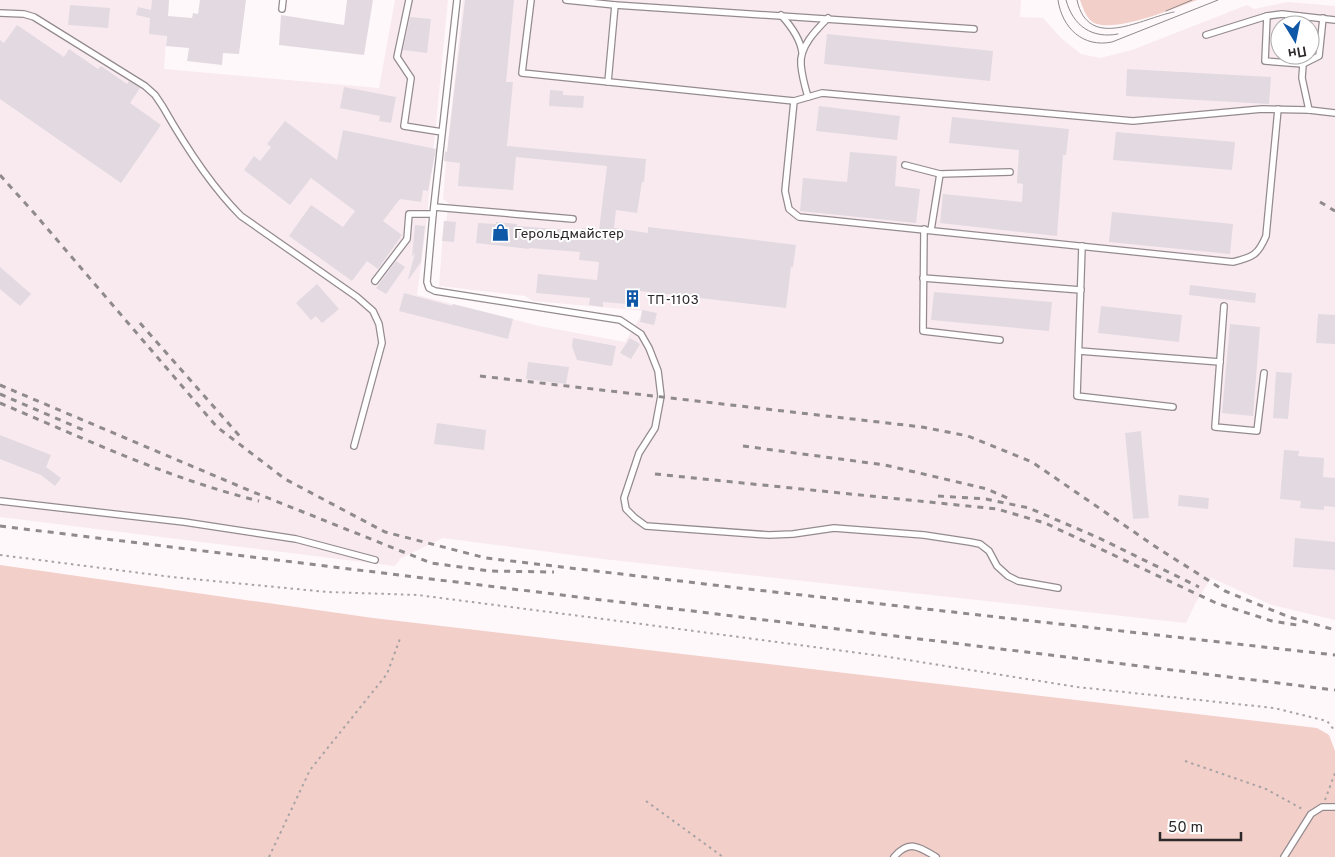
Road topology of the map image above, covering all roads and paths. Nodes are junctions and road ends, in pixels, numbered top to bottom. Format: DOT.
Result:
graph roads {
  1 [pos="283,0"];
  2 [pos="409,0"];
  3 [pos="457,0"];
  4 [pos="531,0"];
  5 [pos="566,0"];
  6 [pos="615,5"];
  7 [pos="282,10"];
  8 [pos="0,13"];
  9 [pos="781,15"];
  10 [pos="1274,15"];
  11 [pos="1290,15"];
  12 [pos="1267,16"];
  13 [pos="1270,16"];
  14 [pos="828,18"];
  15 [pos="1320,18"];
  16 [pos="1323,18"];
  17 [pos="1335,20"];
  18 [pos="974,29"];
  19 [pos="1206,35"];
  20 [pos="1320,46"];
  21 [pos="802,53"];
  22 [pos="1270,61"];
  23 [pos="1303,65"];
  24 [pos="608,82"];
  25 [pos="808,97"];
  26 [pos="794,101"];
  27 [pos="1278,109"];
  28 [pos="1309,110"];
  29 [pos="1335,113"];
  30 [pos="442,132"];
  31 [pos="905,164"];
  32 [pos="1010,172"];
  33 [pos="940,174"];
  34 [pos="433,211"];
  35 [pos="573,219"];
  36 [pos="924,229"];
  37 [pos="932,230"];
  38 [pos="1082,246"];
  39 [pos="923,278"];
  40 [pos="375,281"];
  41 [pos="1081,290"];
  42 [pos="1224,306"];
  43 [pos="1000,340"];
  44 [pos="1079,351"];
  45 [pos="1220,362"];
  46 [pos="1264,373"];
  47 [pos="1173,407"];
  48 [pos="354,446"];
  49 [pos="0,501"];
  50 [pos="0,555"];
  51 [pos="374,560"];
  52 [pos="1058,588"];
  53 [pos="401,636"];
  54 [pos="1335,731"];
  55 [pos="1185,760"];
  56 [pos="1335,773"];
  57 [pos="646,801"];
  58 [pos="1322,807"];
  59 [pos="1335,807"];
  60 [pos="1311,814"];
  61 [pos="269,857"];
  62 [pos="723,857"];
  63 [pos="894,857"];
  64 [pos="936,857"];
  65 [pos="1284,857"];
  1 -- 7 [label="lane"];
  2 -- 30 [label="lane"];
  3 -- 30 [label="lane"];
  4 -- 24 [label="lane"];
  5 -- 6 [label="lane"];
  6 -- 9 [label="lane"];
  6 -- 24 [label="lane"];
  8 -- 48 [label="lane"];
  9 -- 14 [label="lane"];
  9 -- 21 [label="lane"];
  10 -- 11 [label="lane"];
  12 -- 13 [label="lane"];
  12 -- 19 [label="lane"];
  12 -- 22 [label="lane"];
  14 -- 18 [label="lane"];
  14 -- 21 [label="lane"];
  15 -- 16 [label="lane"];
  16 -- 17 [label="lane"];
  16 -- 20 [label="lane"];
  21 -- 25 [label="lane"];
  23 -- 28 [label="lane"];
  24 -- 26 [label="lane"];
  25 -- 26 [label="lane"];
  25 -- 27 [label="lane"];
  26 -- 36 [label="lane"];
  27 -- 28 [label="lane"];
  27 -- 38 [label="lane"];
  28 -- 29 [label="lane"];
  30 -- 34 [label="lane"];
  31 -- 33 [label="lane"];
  32 -- 33 [label="lane"];
  33 -- 37 [label="lane"];
  34 -- 35 [label="lane"];
  34 -- 40 [label="lane"];
  34 -- 52 [label="lane"];
  36 -- 37 [label="lane"];
  36 -- 39 [label="lane"];
  37 -- 38 [label="lane"];
  38 -- 41 [label="lane"];
  39 -- 41 [label="lane"];
  39 -- 43 [label="lane"];
  41 -- 44 [label="lane"];
  42 -- 45 [label="lane"];
  44 -- 45 [label="lane"];
  44 -- 47 [label="lane"];
  45 -- 46 [label="lane"];
  49 -- 51 [label="lane"];
  50 -- 54 [label="path"];
  53 -- 61 [label="path"];
  55 -- 60 [label="path"];
  56 -- 58 [label="path"];
  57 -- 62 [label="path"];
  58 -- 59 [label="lane"];
  58 -- 60 [label="lane"];
  60 -- 65 [label="lane"];
  63 -- 64 [label="lane"];
}
